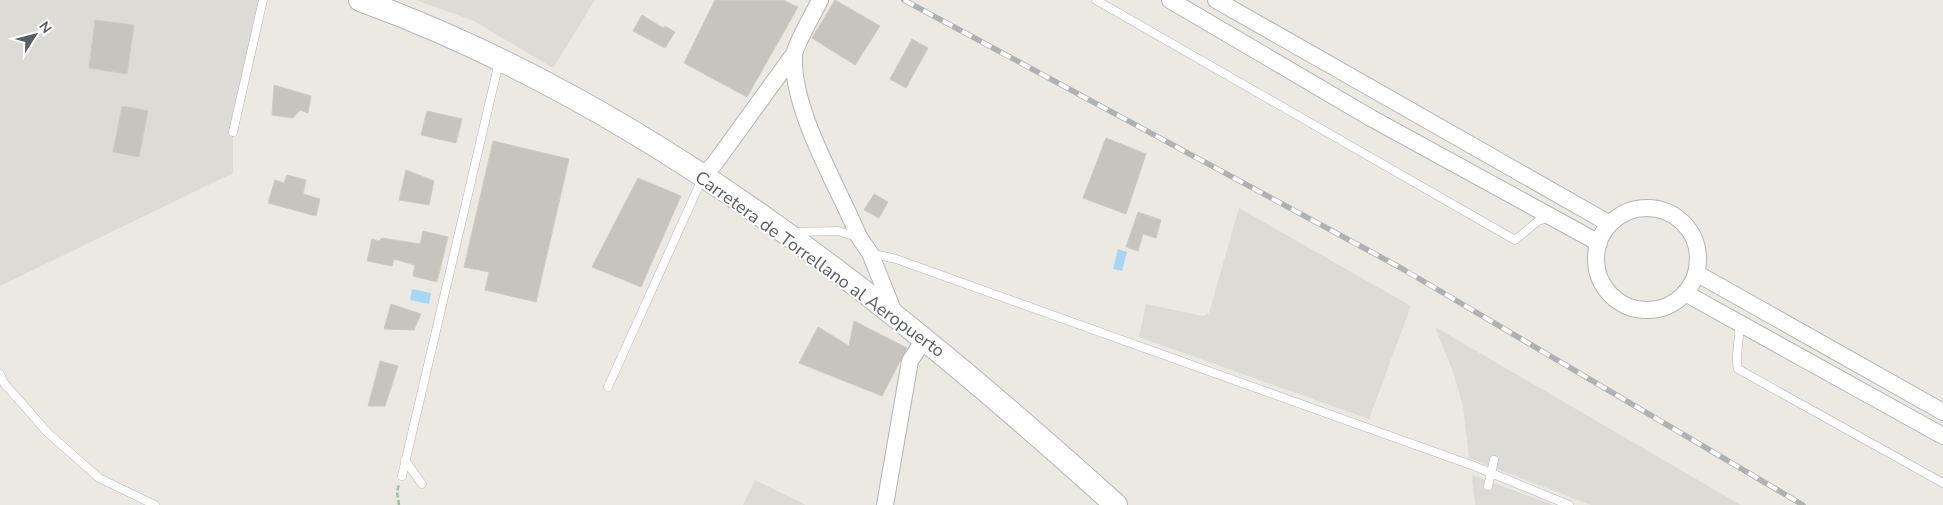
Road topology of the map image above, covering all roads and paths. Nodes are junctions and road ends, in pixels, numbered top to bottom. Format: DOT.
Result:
graph roads {
  1 [pos="263,0"];
  2 [pos="360,0"];
  3 [pos="820,0"];
  4 [pos="1096,0"];
  5 [pos="1170,0"];
  6 [pos="1216,0"];
  7 [pos="794,54"];
  8 [pos="500,59"];
  9 [pos="233,132"];
  10 [pos="702,177"];
  11 [pos="1551,217"];
  12 [pos="1610,224"];
  13 [pos="783,232"];
  14 [pos="859,237"];
  15 [pos="1599,243"];
  16 [pos="870,253"];
  17 [pos="1696,273"];
  18 [pos="1685,293"];
  19 [pos="895,315"];
  20 [pos="1738,322"];
  21 [pos="925,338"];
  22 [pos="0,374"];
  23 [pos="608,387"];
  24 [pos="1943,412"];
  25 [pos="1943,436"];
  26 [pos="405,460"];
  27 [pos="1494,460"];
  28 [pos="1490,473"];
  29 [pos="402,476"];
  30 [pos="1943,483"];
  31 [pos="422,484"];
  32 [pos="1488,486"];
  33 [pos="155,505"];
  34 [pos="399,505"];
  35 [pos="885,505"];
  36 [pos="1116,505"];
  37 [pos="1569,505"];
  1 -- 9 [label="lane"];
  2 -- 8 [label="street, Carretera de Torrellano al Aeropuerto"];
  3 -- 7 [label="street"];
  4 -- 11 [label="lane"];
  5 -- 11 [label="street"];
  6 -- 12 [label="street"];
  7 -- 10 [label="street"];
  7 -- 14 [label="street"];
  8 -- 10 [label="street, Carretera de Torrellano al Aeropuerto"];
  8 -- 26 [label="lane"];
  10 -- 13 [label="street, Carretera de Torrellano al Aeropuerto"];
  10 -- 23 [label="lane"];
  11 -- 15 [label="street"];
  12 -- 15 [label="street"];
  12 -- 17 [label="street"];
  13 -- 14 [label="lane"];
  13 -- 19 [label="street, Carretera de Torrellano al Aeropuerto"];
  14 -- 16 [label="street"];
  15 -- 18 [label="street"];
  16 -- 19 [label="street"];
  16 -- 28 [label="lane"];
  17 -- 18 [label="street"];
  17 -- 24 [label="street"];
  18 -- 20 [label="street"];
  19 -- 21 [label="street, Carretera de Torrellano al Aeropuerto"];
  20 -- 25 [label="street"];
  20 -- 30 [label="lane"];
  21 -- 35 [label="street"];
  21 -- 36 [label="street, Carretera de Torrellano al Aeropuerto"];
  22 -- 33 [label="lane"];
  26 -- 29 [label="lane"];
  26 -- 31 [label="lane"];
  27 -- 28 [label="lane"];
  28 -- 32 [label="lane"];
  28 -- 37 [label="lane"];
  29 -- 34 [label="path"];
}
